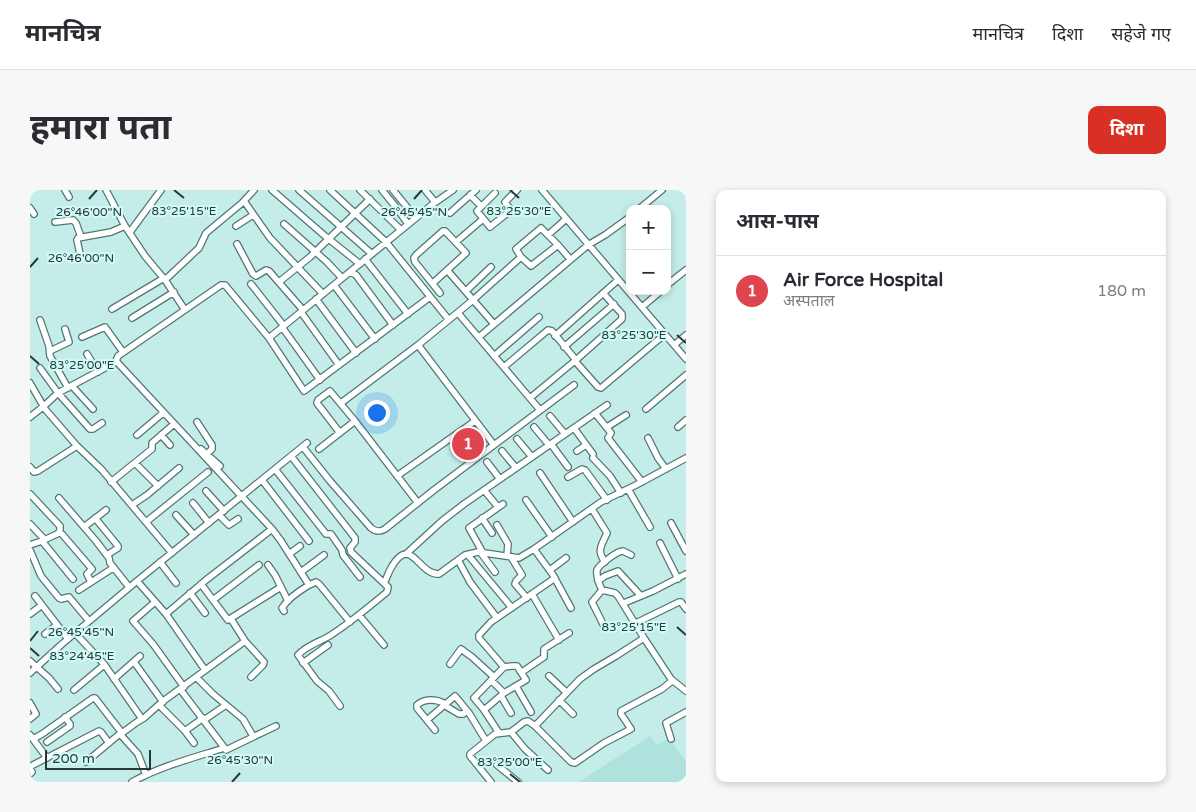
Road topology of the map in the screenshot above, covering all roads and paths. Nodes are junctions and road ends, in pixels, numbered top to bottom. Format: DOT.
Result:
graph roads {
  1 [pos="65,190"];
  2 [pos="106,190"];
  3 [pos="161,190"];
  4 [pos="254,190"];
  5 [pos="272,190"];
  6 [pos="299,190"];
  7 [pos="330,190"];
  8 [pos="360,190"];
  9 [pos="382,190"];
  10 [pos="393,190"];
  11 [pos="425,190"];
  12 [pos="453,190"];
  13 [pos="476,190"];
  14 [pos="517,190"];
  15 [pos="542,190"];
  16 [pos="662,190"];
  17 [pos="306,192"];
  18 [pos="495,193"];
  19 [pos="470,195"];
  20 [pos="69,197"];
  21 [pos="370,199"];
  22 [pos="244,201"];
  23 [pos="435,202"];
  24 [pos="644,205"];
  25 [pos="481,206"];
  26 [pos="30,208"];
  27 [pos="355,213"];
  28 [pos="450,213"];
  29 [pos="34,214"];
  30 [pos="253,215"];
  31 [pos="416,218"];
  32 [pos="483,219"];
  33 [pos="566,219"];
  34 [pos="626,220"];
  35 [pos="55,222"];
  36 [pos="284,224"];
  37 [pos="408,224"];
  38 [pos="126,226"];
  39 [pos="236,226"];
  40 [pos="341,227"];
  41 [pos="401,230"];
  42 [pos="130,232"];
  43 [pos="548,235"];
  44 [pos="81,237"];
  45 [pos="329,239"];
  46 [pos="386,242"];
  47 [pos="456,242"];
  48 [pos="236,244"];
  49 [pos="558,244"];
  50 [pos="588,245"];
  51 [pos="315,252"];
  52 [pos="80,254"];
  53 [pos="372,254"];
  54 [pos="521,257"];
  55 [pos="365,259"];
  56 [pos="570,260"];
  57 [pos="360,264"];
  58 [pos="297,267"];
  59 [pos="491,267"];
  60 [pos="448,270"];
  61 [pos="686,270"];
  62 [pos="350,272"];
  63 [pos="342,278"];
  64 [pos="164,279"];
  65 [pos="618,280"];
  66 [pos="279,282"];
  67 [pos="433,283"];
  68 [pos="671,283"];
  69 [pos="251,284"];
  70 [pos="334,285"];
  71 [pos="466,291"];
  72 [pos="174,292"];
  73 [pos="440,293"];
  74 [pos="603,293"];
  75 [pos="323,294"];
  76 [pos="656,295"];
  77 [pos="430,297"];
  78 [pos="316,299"];
  79 [pos="473,300"];
  80 [pos="614,304"];
  81 [pos="642,307"];
  82 [pos="112,309"];
  83 [pos="185,310"];
  84 [pos="302,311"];
  85 [pos="458,313"];
  86 [pos="408,314"];
  87 [pos="538,317"];
  88 [pos="132,318"];
  89 [pos="40,320"];
  90 [pos="449,320"];
  91 [pos="494,324"];
  92 [pos="393,325"];
  93 [pos="283,326"];
  94 [pos="65,329"];
  95 [pos="665,334"];
  96 [pos="686,335"];
  97 [pos="555,336"];
  98 [pos="82,337"];
  99 [pos="479,337"];
  100 [pos="268,338"];
  101 [pos="375,338"];
  102 [pos="418,345"];
  103 [pos="564,346"];
  104 [pos="674,346"];
  105 [pos="50,351"];
  106 [pos="123,352"];
  107 [pos="356,353"];
  108 [pos="87,354"];
  109 [pos="494,356"];
  110 [pos="686,359"];
  111 [pos="575,360"];
  112 [pos="116,361"];
  113 [pos="339,366"];
  114 [pos="504,367"];
  115 [pos="40,368"];
  116 [pos="98,372"];
  117 [pos="686,375"];
  118 [pos="320,380"];
  119 [pos="30,383"];
  120 [pos="574,385"];
  121 [pos="70,387"];
  122 [pos="58,394"];
  123 [pos="530,398"];
  124 [pos="341,403"];
  125 [pos="607,404"];
  126 [pos="44,406"];
  127 [pos="93,409"];
  128 [pos="646,409"];
  129 [pos="540,410"];
  130 [pos="163,413"];
  131 [pos="595,413"];
  132 [pos="626,414"];
  133 [pos="550,416"];
  134 [pos="30,417"];
  135 [pos="686,420"];
  136 [pos="355,421"];
  137 [pos="475,421"];
  138 [pos="197,422"];
  139 [pos="102,423"];
  140 [pos="174,424"];
  141 [pos="534,427"];
  142 [pos="607,427"];
  143 [pos="678,427"];
  144 [pos="574,428"];
  145 [pos="340,433"];
  146 [pos="565,434"];
  147 [pos="137,435"];
  148 [pos="161,435"];
  149 [pos="648,438"];
  150 [pos="190,439"];
  151 [pos="517,439"];
  152 [pos="170,445"];
  153 [pos="494,445"];
  154 [pos="550,445"];
  155 [pos="586,445"];
  156 [pos="77,446"];
  157 [pos="320,449"];
  158 [pos="502,451"];
  159 [pos="577,451"];
  160 [pos="207,454"];
  161 [pos="291,456"];
  162 [pos="532,457"];
  163 [pos="686,458"];
  164 [pos="488,462"];
  165 [pos="136,463"];
  166 [pos="220,466"];
  167 [pos="30,467"];
  168 [pos="568,467"];
  169 [pos="179,468"];
  170 [pos="516,468"];
  171 [pos="275,469"];
  172 [pos="666,469"];
  173 [pos="208,472"];
  174 [pos="540,473"];
  175 [pos="397,476"];
  176 [pos="568,478"];
  177 [pos="500,479"];
  178 [pos="262,480"];
  179 [pos="112,482"];
  180 [pos="642,482"];
  181 [pos="158,486"];
  182 [pos="628,489"];
  183 [pos="484,490"];
  184 [pos="206,491"];
  185 [pos="621,493"];
  186 [pos="30,494"];
  187 [pos="242,496"];
  188 [pos="58,498"];
  189 [pos="526,500"];
  190 [pos="606,500"];
  191 [pos="193,503"];
  192 [pos="418,503"];
  193 [pos="132,505"];
  194 [pos="592,509"];
  195 [pos="106,510"];
  196 [pos="221,513"];
  197 [pos="176,515"];
  198 [pos="96,518"];
  199 [pos="482,518"];
  200 [pos="238,519"];
  201 [pos="146,522"];
  202 [pos="209,522"];
  203 [pos="573,522"];
  204 [pos="671,522"];
  205 [pos="30,524"];
  206 [pos="497,525"];
  207 [pos="84,527"];
  208 [pos="650,527"];
  209 [pos="272,529"];
  210 [pos="59,533"];
  211 [pos="492,533"];
  212 [pos="194,535"];
  213 [pos="552,537"];
  214 [pos="43,541"];
  215 [pos="309,541"];
  216 [pos="660,543"];
  217 [pos="30,545"];
  218 [pos="300,546"];
  219 [pos="534,549"];
  220 [pos="30,550"];
  221 [pos="686,551"];
  222 [pos="172,553"];
  223 [pos="482,553"];
  224 [pos="289,554"];
  225 [pos="406,554"];
  226 [pos="107,555"];
  227 [pos="324,555"];
  228 [pos="468,555"];
  229 [pos="631,555"];
  230 [pos="509,557"];
  231 [pos="566,558"];
  232 [pos="458,560"];
  233 [pos="160,562"];
  234 [pos="605,562"];
  235 [pos="259,565"];
  236 [pos="268,565"];
  237 [pos="114,568"];
  238 [pos="550,570"];
  239 [pos="301,572"];
  240 [pos="495,572"];
  241 [pos="686,574"];
  242 [pos="360,578"];
  243 [pos="555,578"];
  244 [pos="73,579"];
  245 [pos="678,579"];
  246 [pos="137,581"];
  247 [pos="91,582"];
  248 [pos="598,582"];
  249 [pos="176,583"];
  250 [pos="384,583"];
  251 [pos="201,584"];
  252 [pos="309,585"];
  253 [pos="129,587"];
  254 [pos="281,587"];
  255 [pos="79,590"];
  256 [pos="602,590"];
  257 [pos="190,593"];
  258 [pos="35,596"];
  259 [pos="529,596"];
  260 [pos="641,596"];
  261 [pos="213,600"];
  262 [pos="288,601"];
  263 [pos="155,602"];
  264 [pos="624,604"];
  265 [pos="42,605"];
  266 [pos="512,608"];
  267 [pos="571,608"];
  268 [pos="686,609"];
  269 [pos="284,611"];
  270 [pos="205,613"];
  271 [pos="30,614"];
  272 [pos="166,614"];
  273 [pos="359,615"];
  274 [pos="497,618"];
  275 [pos="231,620"];
  276 [pos="89,621"];
  277 [pos="350,622"];
  278 [pos="636,623"];
  279 [pos="57,625"];
  280 [pos="605,628"];
  281 [pos="75,633"];
  282 [pos="569,633"];
  283 [pos="45,634"];
  284 [pos="644,638"];
  285 [pos="68,639"];
  286 [pos="559,640"];
  287 [pos="245,641"];
  288 [pos="384,645"];
  289 [pos="328,646"];
  290 [pos="140,656"];
  291 [pos="30,661"];
  292 [pos="134,662"];
  293 [pos="303,662"];
  294 [pos="450,664"];
  295 [pos="104,665"];
  296 [pos="36,667"];
  297 [pos="504,667"];
  298 [pos="205,670"];
  299 [pos="522,672"];
  300 [pos="30,673"];
  301 [pos="550,676"];
  302 [pos="196,677"];
  303 [pos="251,677"];
  304 [pos="114,679"];
  305 [pos="492,679"];
  306 [pos="672,681"];
  307 [pos="516,686"];
  308 [pos="684,687"];
  309 [pos="182,688"];
  310 [pos="58,689"];
  311 [pos="74,690"];
  312 [pos="566,692"];
  313 [pos="502,694"];
  314 [pos="559,700"];
  315 [pos="30,703"];
  316 [pos="161,703"];
  317 [pos="226,704"];
  318 [pos="445,704"];
  319 [pos="340,706"];
  320 [pos="484,710"];
  321 [pos="467,711"];
  322 [pos="531,712"];
  323 [pos="686,712"];
  324 [pos="511,713"];
  325 [pos="573,714"];
  326 [pos="65,718"];
  327 [pos="30,719"];
  328 [pos="142,719"];
  329 [pos="203,719"];
  330 [pos="427,720"];
  331 [pos="276,726"];
  332 [pos="534,726"];
  333 [pos="435,730"];
  334 [pos="185,731"];
  335 [pos="511,732"];
  336 [pos="121,733"];
  337 [pos="499,733"];
  338 [pos="253,736"];
  339 [pos="31,737"];
  340 [pos="671,739"];
  341 [pos="486,741"];
  342 [pos="47,742"];
  343 [pos="109,743"];
  344 [pos="194,743"];
  345 [pos="224,748"];
  346 [pos="47,758"];
  347 [pos="86,762"];
  348 [pos="497,765"];
  349 [pos="548,770"];
  350 [pos="30,774"];
  351 [pos="146,775"];
  352 [pos="516,780"];
  353 [pos="132,782"];
  354 [pos="491,782"];
  355 [pos="508,782"];
  1 -- 20 [label="street"];
  2 -- 38 [label="street"];
  3 -- 42 [label="street"];
  4 -- 22 [label="street"];
  5 -- 45 [label="street"];
  6 -- 17 [label="street"];
  7 -- 27 [label="street"];
  8 -- 21 [label="street"];
  9 -- 37 [label="street"];
  10 -- 31 [label="street"];
  11 -- 23 [label="street"];
  12 -- 23 [label="street"];
  13 -- 19 [label="street"];
  14 -- 32 [label="street"];
  15 -- 33 [label="street"];
  16 -- 24 [label="street"];
  17 -- 40 [label="street"];
  18 -- 25 [label="street"];
  19 -- 25 [label="street"];
  19 -- 28 [label="street"];
  21 -- 27 [label="street"];
  21 -- 41 [label="street"];
  22 -- 30 [label="street"];
  22 -- 64 [label="street"];
  23 -- 31 [label="street"];
  25 -- 32 [label="street"];
  26 -- 29 [label="street"];
  27 -- 40 [label="street"];
  27 -- 46 [label="street"];
  30 -- 39 [label="street"];
  30 -- 58 [label="street"];
  31 -- 37 [label="street"];
  32 -- 47 [label="street"];
  33 -- 43 [label="street"];
  33 -- 50 [label="street"];
  34 -- 50 [label="street"];
  35 -- 44 [label="street"];
  36 -- 51 [label="street"];
  37 -- 41 [label="street"];
  38 -- 42 [label="street"];
  38 -- 44 [label="street"];
  40 -- 45 [label="street"];
  40 -- 53 [label="street"];
  41 -- 46 [label="street"];
  42 -- 64 [label="street"];
  43 -- 49 [label="street"];
  43 -- 54 [label="street"];
  44 -- 52 [label="street"];
  45 -- 51 [label="street"];
  45 -- 57 [label="street"];
  46 -- 53 [label="street"];
  46 -- 77 [label="street"];
  47 -- 60 [label="street"];
  47 -- 67 [label="street"];
  48 -- 66 [label="street"];
  49 -- 54 [label="street"];
  49 -- 56 [label="street"];
  50 -- 56 [label="street"];
  50 -- 65 [label="street"];
  51 -- 58 [label="street"];
  51 -- 63 [label="street"];
  53 -- 55 [label="street"];
  54 -- 79 [label="street"];
  55 -- 57 [label="street"];
  55 -- 86 [label="street"];
  56 -- 91 [label="street"];
  57 -- 62 [label="street"];
  58 -- 66 [label="street"];
  58 -- 75 [label="street"];
  59 -- 71 [label="street"];
  60 -- 67 [label="street"];
  60 -- 71 [label="street"];
  61 -- 68 [label="street"];
  62 -- 63 [label="street"];
  62 -- 92 [label="street"];
  63 -- 70 [label="street"];
  64 -- 72 [label="street"];
  64 -- 82 [label="street"];
  65 -- 74 [label="street"];
  65 -- 81 [label="street"];
  66 -- 84 [label="street"];
  67 -- 73 [label="street"];
  69 -- 93 [label="street"];
  70 -- 75 [label="street"];
  70 -- 101 [label="street"];
  71 -- 79 [label="street"];
  72 -- 83 [label="street"];
  72 -- 88 [label="street"];
  74 -- 80 [label="street"];
  74 -- 97 [label="street"];
  75 -- 78 [label="street"];
  76 -- 81 [label="street"];
  77 -- 86 [label="street"];
  77 -- 90 [label="street"];
  78 -- 84 [label="street"];
  78 -- 107 [label="street"];
  79 -- 85 [label="street"];
  79 -- 91 [label="street"];
  80 -- 103 [label="street"];
  80 -- 111 [label="street"];
  81 -- 95 [label="street"];
  83 -- 100 [label="street"];
  83 -- 106 [label="street"];
  84 -- 93 [label="street"];
  84 -- 113 [label="street"];
  85 -- 90 [label="street"];
  85 -- 99 [label="street"];
  86 -- 92 [label="street"];
  87 -- 109 [label="street"];
  89 -- 105 [label="street"];
  90 -- 102 [label="street"];
  91 -- 99 [label="street"];
  92 -- 101 [label="street"];
  93 -- 100 [label="street"];
  93 -- 118 [label="street"];
  94 -- 105 [label="street"];
  95 -- 104 [label="street"];
  95 -- 111 [label="street"];
  96 -- 104 [label="street"];
  97 -- 103 [label="street"];
  97 -- 114 [label="street"];
  98 -- 106 [label="street"];
  99 -- 109 [label="street"];
  100 -- 118 [label="street"];
  101 -- 107 [label="street"];
  102 -- 124 [label="street"];
  102 -- 137 [label="street"];
  103 -- 111 [label="street"];
  104 -- 110 [label="street"];
  105 -- 121 [label="street"];
  106 -- 112 [label="street"];
  107 -- 113 [label="street"];
  108 -- 116 [label="street"];
  109 -- 114 [label="street"];
  111 -- 123 [label="street"];
  112 -- 116 [label="street"];
  112 -- 130 [label="street"];
  113 -- 118 [label="street"];
  114 -- 123 [label="street"];
  115 -- 122 [label="street"];
  116 -- 121 [label="street"];
  117 -- 128 [label="street"];
  119 -- 126 [label="street"];
  120 -- 129 [label="street"];
  121 -- 122 [label="street"];
  121 -- 127 [label="street"];
  122 -- 126 [label="street"];
  122 -- 139 [label="street"];
  123 -- 129 [label="street"];
  124 -- 136 [label="street"];
  124 -- 145 [label="street"];
  125 -- 131 [label="street"];
  126 -- 134 [label="street"];
  126 -- 156 [label="street"];
  129 -- 153 [label="street"];
  130 -- 140 [label="street"];
  130 -- 147 [label="street"];
  131 -- 142 [label="street"];
  131 -- 144 [label="street"];
  132 -- 142 [label="street"];
  133 -- 146 [label="street"];
  135 -- 143 [label="street"];
  136 -- 145 [label="street"];
  136 -- 175 [label="street"];
  137 -- 153 [label="street"];
  137 -- 175 [label="street"];
  138 -- 160 [label="street"];
  140 -- 148 [label="street"];
  140 -- 187 [label="street"];
  141 -- 154 [label="street"];
  142 -- 180 [label="street"];
  144 -- 146 [label="street"];
  144 -- 155 [label="street"];
  145 -- 157 [label="street"];
  146 -- 154 [label="street"];
  148 -- 152 [label="street"];
  148 -- 165 [label="street"];
  149 -- 172 [label="street"];
  150 -- 160 [label="street"];
  151 -- 162 [label="street"];
  153 -- 192 [label="street"];
  154 -- 162 [label="street"];
  154 -- 168 [label="street"];
  155 -- 159 [label="street"];
  155 -- 185 [label="street"];
  156 -- 167 [label="street"];
  156 -- 179 [label="street"];
  158 -- 170 [label="street"];
  160 -- 166 [label="street"];
  161 -- 171 [label="street"];
  161 -- 192 [label="street"];
  161 -- 250 [label="street"];
  162 -- 170 [label="street"];
  163 -- 172 [label="street"];
  164 -- 177 [label="street"];
  165 -- 179 [label="street"];
  165 -- 181 [label="street"];
  169 -- 181 [label="street"];
  170 -- 177 [label="street"];
  171 -- 178 [label="street"];
  171 -- 242 [label="street"];
  172 -- 180 [label="street"];
  173 -- 201 [label="street"];
  174 -- 203 [label="street"];
  175 -- 192 [label="street"];
  176 -- 190 [label="street"];
  177 -- 183 [label="street"];
  178 -- 187 [label="street"];
  178 -- 215 [label="street"];
  179 -- 193 [label="street"];
  180 -- 182 [label="street"];
  181 -- 193 [label="street"];
  182 -- 185 [label="street"];
  182 -- 208 [label="street"];
  183 -- 199 [label="street"];
  183 -- 225 [label="street"];
  184 -- 196 [label="street"];
  185 -- 190 [label="street"];
  186 -- 210 [label="street"];
  187 -- 196 [label="street"];
  187 -- 209 [label="street"];
  188 -- 207 [label="street"];
  189 -- 213 [label="street"];
  190 -- 194 [label="street"];
  191 -- 202 [label="street"];
  193 -- 201 [label="street"];
  194 -- 203 [label="street"];
  194 -- 234 [label="street"];
  195 -- 198 [label="street"];
  196 -- 200 [label="street"];
  196 -- 202 [label="street"];
  197 -- 212 [label="street"];
  198 -- 207 [label="street"];
  198 -- 226 [label="street"];
  199 -- 211 [label="street"];
  199 -- 223 [label="street"];
  201 -- 222 [label="street"];
  202 -- 212 [label="street"];
  203 -- 213 [label="street"];
  204 -- 221 [label="street"];
  205 -- 214 [label="street"];
  206 -- 230 [label="street"];
  207 -- 226 [label="street"];
  209 -- 224 [label="street"];
  209 -- 251 [label="street"];
  210 -- 214 [label="street"];
  210 -- 247 [label="street"];
  212 -- 222 [label="street"];
  213 -- 219 [label="street"];
  214 -- 217 [label="street"];
  214 -- 244 [label="street"];
  216 -- 245 [label="street"];
  218 -- 224 [label="street"];
  219 -- 230 [label="street"];
  219 -- 238 [label="street"];
  220 -- 276 [label="street"];
  222 -- 233 [label="street"];
  223 -- 228 [label="street"];
  223 -- 230 [label="street"];
  223 -- 240 [label="street"];
  224 -- 239 [label="street"];
  225 -- 232 [label="street"];
  225 -- 250 [label="street"];
  226 -- 237 [label="street"];
  227 -- 239 [label="street"];
  228 -- 232 [label="street"];
  228 -- 266 [label="street"];
  229 -- 234 [label="street"];
  230 -- 259 [label="street"];
  231 -- 238 [label="street"];
  232 -- 274 [label="street"];
  233 -- 246 [label="street"];
  233 -- 249 [label="street"];
  234 -- 248 [label="street"];
  235 -- 261 [label="street"];
  236 -- 254 [label="street"];
  237 -- 247 [label="street"];
  237 -- 253 [label="street"];
  238 -- 243 [label="street"];
  239 -- 252 [label="street"];
  241 -- 245 [label="street"];
  243 -- 259 [label="street"];
  243 -- 267 [label="street"];
  245 -- 260 [label="street"];
  246 -- 253 [label="street"];
  246 -- 263 [label="street"];
  247 -- 255 [label="street"];
  248 -- 256 [label="street"];
  248 -- 260 [label="street"];
  250 -- 273 [label="street"];
  251 -- 257 [label="street"];
  251 -- 261 [label="street"];
  252 -- 262 [label="street"];
  252 -- 277 [label="street"];
  253 -- 276 [label="street"];
  254 -- 262 [label="street"];
  254 -- 275 [label="street"];
  256 -- 264 [label="street"];
  256 -- 280 [label="street"];
  257 -- 270 [label="street"];
  257 -- 272 [label="street"];
  258 -- 265 [label="street"];
  259 -- 266 [label="street"];
  259 -- 286 [label="street"];
  260 -- 264 [label="street"];
  261 -- 275 [label="street"];
  262 -- 269 [label="street"];
  263 -- 272 [label="street"];
  263 -- 309 [label="street"];
  264 -- 278 [label="street"];
  265 -- 271 [label="street"];
  265 -- 279 [label="street"];
  266 -- 274 [label="street"];
  268 -- 278 [label="street"];
  272 -- 298 [label="street"];
  273 -- 277 [label="street"];
  273 -- 288 [label="street"];
  274 -- 297 [label="street"];
  275 -- 287 [label="street"];
  276 -- 281 [label="street"];
  277 -- 293 [label="street"];
  278 -- 284 [label="street"];
  279 -- 283 [label="street"];
  279 -- 285 [label="street"];
  281 -- 285 [label="street"];
  281 -- 295 [label="street"];
  282 -- 286 [label="street"];
  284 -- 306 [label="street"];
  284 -- 312 [label="street"];
  285 -- 296 [label="street"];
  286 -- 299 [label="street"];
  287 -- 298 [label="street"];
  287 -- 303 [label="street"];
  289 -- 293 [label="street"];
  290 -- 292 [label="street"];
  291 -- 296 [label="street"];
  292 -- 304 [label="street"];
  292 -- 316 [label="street"];
  293 -- 319 [label="street"];
  294 -- 305 [label="street"];
  295 -- 304 [label="street"];
  295 -- 311 [label="street"];
  296 -- 300 [label="street"];
  296 -- 310 [label="street"];
  297 -- 299 [label="street"];
  297 -- 305 [label="street"];
  298 -- 302 [label="street"];
  299 -- 307 [label="street"];
  301 -- 312 [label="street"];
  302 -- 309 [label="street"];
  302 -- 317 [label="street"];
  304 -- 328 [label="street"];
  305 -- 313 [label="street"];
  305 -- 320 [label="street"];
  306 -- 308 [label="street"];
  306 -- 332 [label="street"];
  307 -- 313 [label="street"];
  307 -- 322 [label="street"];
  309 -- 316 [label="street"];
  309 -- 329 [label="street"];
  312 -- 314 [label="street"];
  313 -- 320 [label="street"];
  313 -- 324 [label="street"];
  314 -- 325 [label="street"];
  314 -- 332 [label="street"];
  315 -- 327 [label="street"];
  316 -- 328 [label="street"];
  316 -- 334 [label="street"];
  317 -- 329 [label="street"];
  317 -- 338 [label="street"];
  318 -- 321 [label="street"];
  318 -- 321 [label="street"];
  318 -- 330 [label="street"];
  318 -- 330 [label="street"];
  320 -- 337 [label="street"];
  321 -- 341 [label="street"];
  323 -- 340 [label="street"];
  326 -- 336 [label="street"];
  326 -- 339 [label="street"];
  326 -- 342 [label="street"];
  328 -- 336 [label="street"];
  329 -- 334 [label="street"];
  329 -- 345 [label="street"];
  330 -- 333 [label="street"];
  331 -- 338 [label="street"];
  332 -- 335 [label="street"];
  334 -- 344 [label="street"];
  335 -- 337 [label="street"];
  335 -- 349 [label="street"];
  336 -- 343 [label="street"];
  336 -- 351 [label="street"];
  337 -- 341 [label="street"];
  338 -- 345 [label="street"];
  339 -- 346 [label="street"];
  341 -- 354 [label="street"];
  343 -- 346 [label="street"];
  343 -- 347 [label="street"];
  345 -- 351 [label="street"];
  346 -- 350 [label="street"];
  348 -- 352 [label="street"];
  351 -- 353 [label="street"];
  352 -- 355 [label="street"];
}
